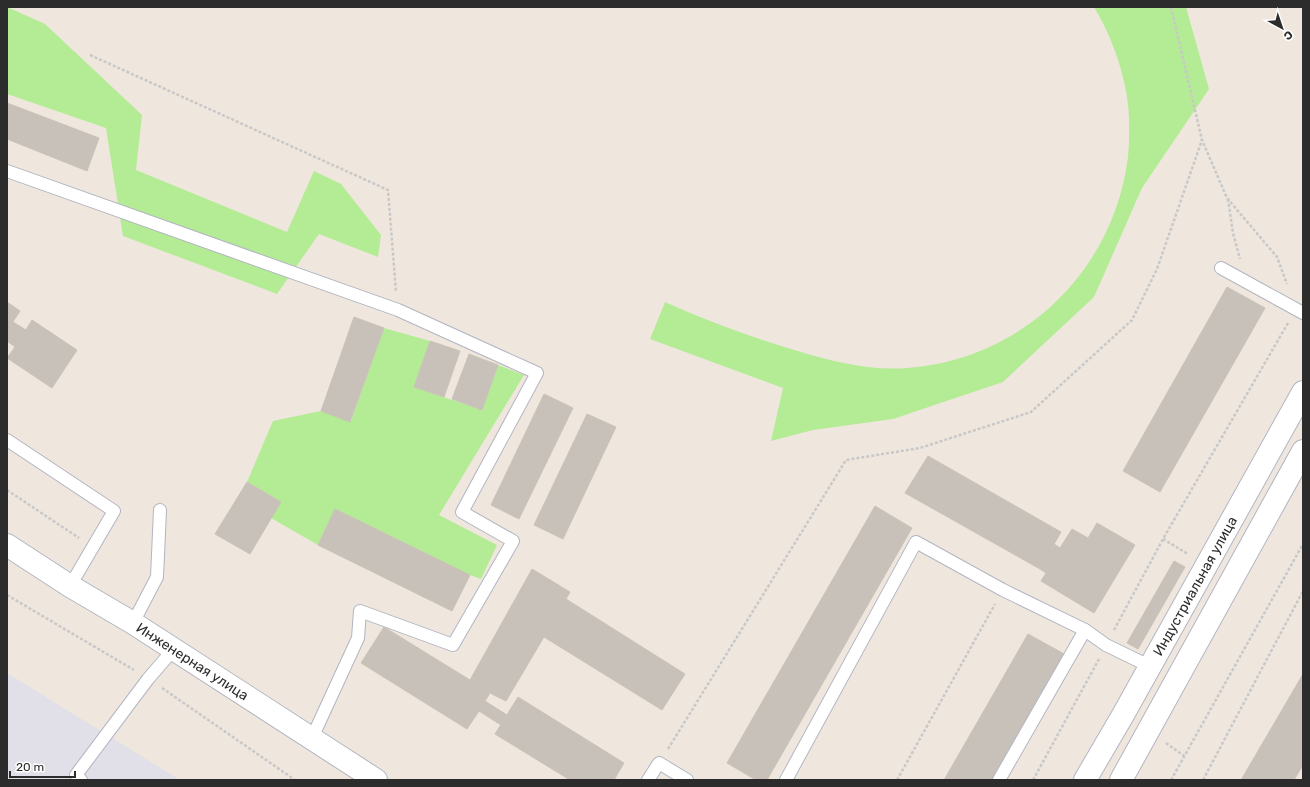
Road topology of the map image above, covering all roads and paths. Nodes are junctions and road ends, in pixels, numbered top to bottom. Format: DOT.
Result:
graph roads {
  1 [pos="1172,7"];
  2 [pos="90,55"];
  3 [pos="1202,140"];
  4 [pos="7,171"];
  5 [pos="1227,198"];
  6 [pos="1221,268"];
  7 [pos="1245,281"];
  8 [pos="398,310"];
  9 [pos="1299,311"];
  10 [pos="1303,392"];
  11 [pos="7,440"];
  12 [pos="1303,451"];
  13 [pos="7,490"];
  14 [pos="160,510"];
  15 [pos="7,544"];
  16 [pos="1303,544"];
  17 [pos="93,547"];
  18 [pos="70,586"];
  19 [pos="1003,590"];
  20 [pos="1303,591"];
  21 [pos="133,623"];
  22 [pos="1085,630"];
  23 [pos="1106,645"];
  24 [pos="173,650"];
  25 [pos="1098,662"];
  26 [pos="1105,665"];
  27 [pos="1149,668"];
  28 [pos="312,738"];
  29 [pos="659,764"];
  30 [pos="77,778"];
  31 [pos="376,780"];
  32 [pos="648,780"];
  33 [pos="686,780"];
  34 [pos="786,780"];
  35 [pos="897,780"];
  36 [pos="999,780"];
  37 [pos="1034,780"];
  38 [pos="1085,780"];
  39 [pos="1121,780"];
  40 [pos="1171,780"];
  41 [pos="1203,780"];
  1 -- 3 [label="path"];
  2 -- 8 [label="path"];
  3 -- 5 [label="path"];
  3 -- 29 [label="path"];
  4 -- 8 [label="lane"];
  5 -- 7 [label="path"];
  5 -- 9 [label="path"];
  6 -- 7 [label="lane"];
  7 -- 9 [label="lane"];
  8 -- 28 [label="lane"];
  9 -- 23 [label="path"];
  10 -- 27 [label="street, Индустриальная улица"];
  11 -- 17 [label="lane"];
  12 -- 39 [label="street, Индустриальная улица"];
  13 -- 17 [label="path"];
  14 -- 21 [label="lane"];
  15 -- 18 [label="street, Инженерная улица"];
  16 -- 40 [label="path"];
  17 -- 18 [label="lane"];
  18 -- 21 [label="street, Инженерная улица"];
  19 -- 22 [label="lane"];
  19 -- 34 [label="lane"];
  19 -- 35 [label="path"];
  20 -- 41 [label="path"];
  21 -- 24 [label="street, Инженерная улица"];
  22 -- 23 [label="lane"];
  22 -- 36 [label="lane"];
  23 -- 25 [label="path"];
  23 -- 27 [label="lane"];
  24 -- 28 [label="street, Инженерная улица"];
  24 -- 30 [label="lane"];
  25 -- 26 [label="path"];
  25 -- 37 [label="path"];
  27 -- 38 [label="street, Индустриальная улица"];
  28 -- 31 [label="street, Инженерная улица"];
  29 -- 32 [label="lane"];
  29 -- 33 [label="lane"];
}
